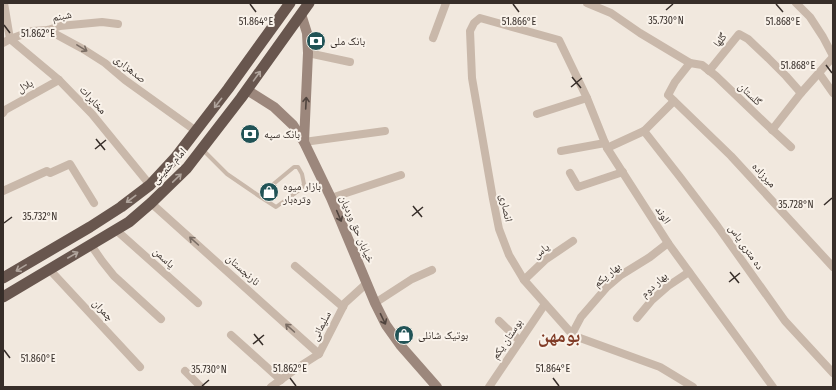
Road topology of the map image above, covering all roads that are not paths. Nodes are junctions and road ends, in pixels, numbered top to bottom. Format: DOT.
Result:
graph roads {
  1 [pos="290,3"];
  2 [pos="309,3"];
  3 [pos="446,3"];
  4 [pos="587,3"];
  5 [pos="796,3"];
  6 [pos="4,6"];
  7 [pos="301,14"];
  8 [pos="118,24"];
  9 [pos="48,30"];
  10 [pos="433,38"];
  11 [pos="558,40"];
  12 [pos="7,41"];
  13 [pos="308,53"];
  14 [pos="833,57"];
  15 [pos="350,62"];
  16 [pos="690,63"];
  17 [pos="709,71"];
  18 [pos="819,73"];
  19 [pos="59,80"];
  20 [pos="247,90"];
  21 [pos="801,93"];
  22 [pos="833,93"];
  23 [pos="587,98"];
  24 [pos="674,101"];
  25 [pos="3,113"];
  26 [pos="536,114"];
  27 [pos="772,130"];
  28 [pos="196,131"];
  29 [pos="385,131"];
  30 [pos="644,132"];
  31 [pos="304,142"];
  32 [pos="606,145"];
  33 [pos="791,147"];
  34 [pos="202,149"];
  35 [pos="561,151"];
  36 [pos="623,172"];
  37 [pos="570,173"];
  38 [pos="400,175"];
  39 [pos="150,184"];
  40 [pos="3,191"];
  41 [pos="259,196"];
  42 [pos="331,198"];
  43 [pos="94,203"];
  44 [pos="151,203"];
  45 [pos="116,230"];
  46 [pos="573,241"];
  47 [pos="668,243"];
  48 [pos="91,244"];
  49 [pos="295,266"];
  50 [pos="833,267"];
  51 [pos="49,269"];
  52 [pos="432,270"];
  53 [pos="689,272"];
  54 [pos="3,278"];
  55 [pos="524,280"];
  56 [pos="367,283"];
  57 [pos="3,297"];
  58 [pos="198,303"];
  59 [pos="375,303"];
  60 [pos="545,304"];
  61 [pos="343,307"];
  62 [pos="637,318"];
  63 [pos="161,319"];
  64 [pos="499,321"];
  65 [pos="572,334"];
  66 [pos="231,335"];
  67 [pos="520,341"];
  68 [pos="319,354"];
  69 [pos="140,367"];
  70 [pos="185,371"];
  71 [pos="833,373"];
  72 [pos="281,380"];
  73 [pos="201,387"];
  74 [pos="271,387"];
  75 [pos="437,387"];
  76 [pos="488,387"];
  77 [pos="693,387"];
  78 [pos="773,387"];
  1 -- 28 [label="highway, امام خمینی, one-way"];
  2 -- 7 [label="highway, امام خمینی"];
  3 -- 10 [label="street"];
  4 -- 16 [label="street, گلستان"];
  5 -- 14 [label="street"];
  6 -- 12 [label="street"];
  7 -- 13 [label="main road"];
  20 -- 7 [label="highway, امام خمینی, one-way"];
  8 -- 9 [label="street, شبنم"];
  9 -- 12 [label="street, شبنم"];
  9 -- 28 [label="street, صدهزاری, one-way"];
  11 -- 23 [label="street, الوند"];
  11 -- 55 [label="street, انصاری"];
  12 -- 19 [label="street, مخابرات"];
  13 -- 15 [label="street"];
  31 -- 13 [label="main road, one-way"];
  14 -- 18 [label="street"];
  16 -- 17 [label="street, گلستان"];
  16 -- 24 [label="street"];
  17 -- 21 [label="street, گلها"];
  17 -- 27 [label="street, گلستان"];
  18 -- 21 [label="street"];
  18 -- 22 [label="street"];
  19 -- 25 [label="street, بلال"];
  19 -- 39 [label="street, مخابرات"];
  20 -- 31 [label="main road, خیابان حق وردیان"];
  20 -- 34 [label="highway, امام خمینی"];
  21 -- 27 [label="street"];
  23 -- 26 [label="street"];
  23 -- 32 [label="street, الوند"];
  24 -- 30 [label="street"];
  24 -- 50 [label="street, میرزاده"];
  27 -- 33 [label="street, گلستان"];
  28 -- 39 [label="highway, امام خمینی"];
  29 -- 31 [label="street"];
  30 -- 32 [label="street"];
  30 -- 71 [label="street, ده متری یاس"];
  31 -- 42 [label="main road, خیابان حق وردیان"];
  32 -- 35 [label="street"];
  32 -- 36 [label="street, الوند"];
  34 -- 41 [label="lane"];
  44 -- 34 [label="highway, امام خمینی, one-way"];
  36 -- 37 [label="street"];
  36 -- 47 [label="street, الوند"];
  38 -- 42 [label="street"];
  39 -- 54 [label="highway, امام خمینی, one-way"];
  40 -- 43 [label="street"];
  41 -- 41 [label="lane"];
  42 -- 56 [label="main road, خیابان حق وردیان, one-way"];
  44 -- 45 [label="highway, امام خمینی"];
  68 -- 44 [label="street, نارنجستان, one-way"];
  45 -- 48 [label="highway, امام خمینی"];
  45 -- 58 [label="street, یاسمن"];
  46 -- 55 [label="street, یاس"];
  47 -- 53 [label="street, الوند"];
  47 -- 65 [label="street, بهار یکم"];
  51 -- 48 [label="highway, امام خمینی, one-way"];
  48 -- 63 [label="street"];
  49 -- 61 [label="street"];
  51 -- 57 [label="highway, امام خمینی"];
  51 -- 69 [label="street, چمران"];
  52 -- 59 [label="street"];
  53 -- 62 [label="street, بهار دوم"];
  53 -- 78 [label="street, الوند"];
  55 -- 60 [label="street, انصاری"];
  56 -- 59 [label="main road, خیابان حق وردیان"];
  56 -- 61 [label="street, سلیمانی"];
  59 -- 75 [label="main road, خیابان حق وردیان, one-way"];
  60 -- 65 [label="street, انصاری"];
  60 -- 67 [label="street, بوستان یکم"];
  61 -- 68 [label="street, سلیمانی"];
  64 -- 67 [label="street"];
  65 -- 77 [label="street, انصاری"];
  66 -- 72 [label="street"];
  67 -- 76 [label="street, بوستان یکم"];
  68 -- 72 [label="street, سلیمانی"];
  70 -- 73 [label="street"];
  72 -- 74 [label="street, سلیمانی"];
}
